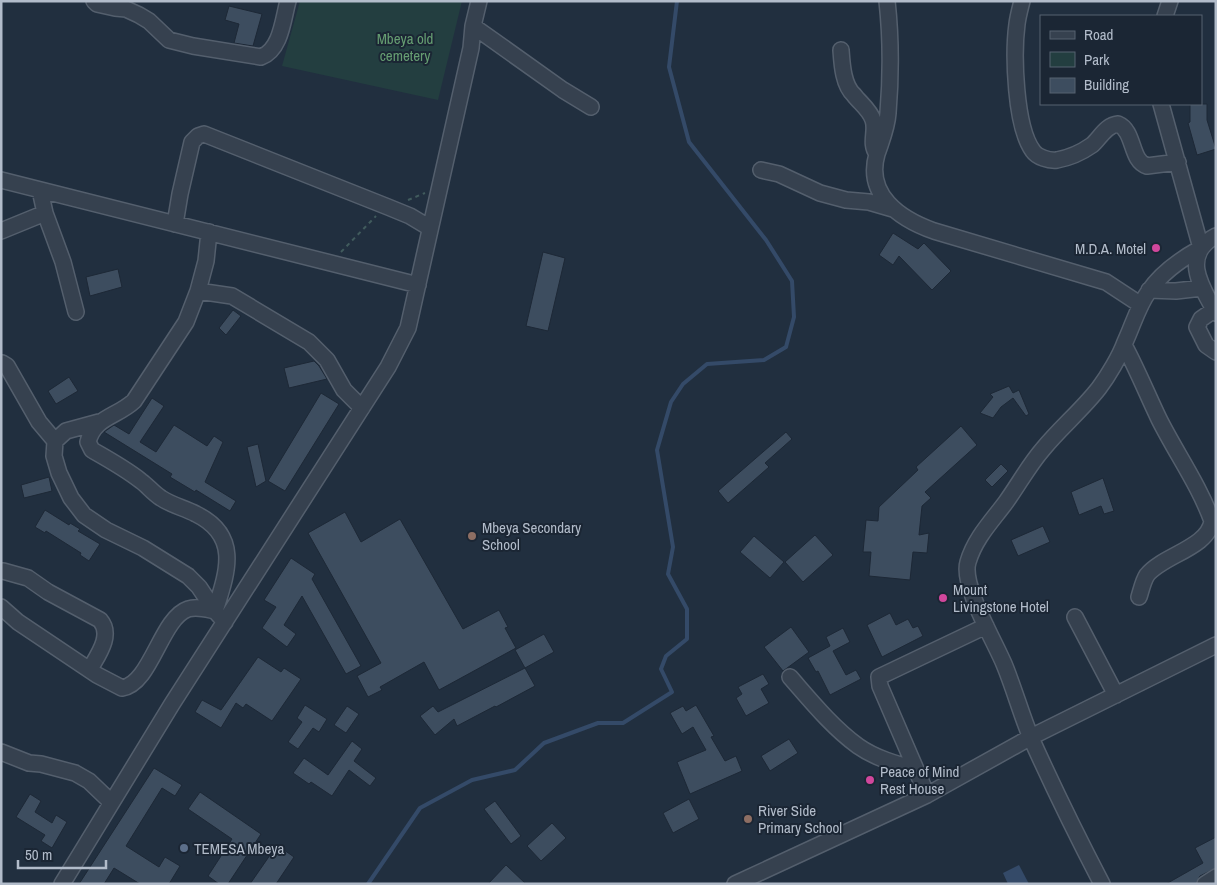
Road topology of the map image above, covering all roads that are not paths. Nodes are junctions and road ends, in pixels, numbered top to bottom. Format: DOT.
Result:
graph roads {
  1 [pos="94,1"];
  2 [pos="288,1"];
  3 [pos="479,1"];
  4 [pos="887,1"];
  5 [pos="1022,1"];
  6 [pos="1170,1"];
  7 [pos="1165,15"];
  8 [pos="473,26"];
  9 [pos="841,50"];
  10 [pos="1161,105"];
  11 [pos="590,107"];
  12 [pos="877,154"];
  13 [pos="1178,162"];
  14 [pos="761,170"];
  15 [pos="1,180"];
  16 [pos="40,190"];
  17 [pos="893,209"];
  18 [pos="45,213"];
  19 [pos="175,224"];
  20 [pos="430,228"];
  21 [pos="1,231"];
  22 [pos="209,232"];
  23 [pos="1216,236"];
  24 [pos="1201,248"];
  25 [pos="418,285"];
  26 [pos="1202,288"];
  27 [pos="1149,290"];
  28 [pos="198,291"];
  29 [pos="1141,306"];
  30 [pos="76,312"];
  31 [pos="1215,312"];
  32 [pos="1124,346"];
  33 [pos="1216,352"];
  34 [pos="1,363"];
  35 [pos="362,408"];
  36 [pos="99,422"];
  37 [pos="55,440"];
  38 [pos="3,571"];
  39 [pos="1139,597"];
  40 [pos="1,607"];
  41 [pos="220,616"];
  42 [pos="1075,617"];
  43 [pos="986,626"];
  44 [pos="1216,645"];
  45 [pos="90,670"];
  46 [pos="790,677"];
  47 [pos="1116,695"];
  48 [pos="1031,738"];
  49 [pos="1,752"];
  50 [pos="915,768"];
  51 [pos="927,795"];
  52 [pos="111,802"];
  53 [pos="1216,877"];
  54 [pos="62,884"];
  55 [pos="735,884"];
  56 [pos="1102,884"];
  57 [pos="1204,884"];
  1 -- 2 [label="street"];
  3 -- 8 [label="street"];
  4 -- 12 [label="street"];
  5 -- 13 [label="street"];
  6 -- 7 [label="street"];
  8 -- 11 [label="street"];
  8 -- 20 [label="street"];
  9 -- 12 [label="street"];
  10 -- 13 [label="street"];
  12 -- 17 [label="street"];
  13 -- 24 [label="street"];
  14 -- 17 [label="street"];
  15 -- 16 [label="street"];
  16 -- 18 [label="street"];
  16 -- 19 [label="street"];
  17 -- 29 [label="street"];
  18 -- 21 [label="street"];
  18 -- 30 [label="street"];
  19 -- 20 [label="street"];
  19 -- 22 [label="street"];
  20 -- 25 [label="street"];
  22 -- 25 [label="street"];
  22 -- 28 [label="street"];
  23 -- 24 [label="street"];
  24 -- 26 [label="street"];
  24 -- 27 [label="street"];
  25 -- 35 [label="street"];
  26 -- 27 [label="street"];
  26 -- 31 [label="street"];
  27 -- 29 [label="street"];
  28 -- 35 [label="street"];
  28 -- 36 [label="street"];
  29 -- 32 [label="street"];
  31 -- 33 [label="street"];
  32 -- 39 [label="street"];
  32 -- 43 [label="street"];
  34 -- 37 [label="street"];
  35 -- 41 [label="street"];
  36 -- 37 [label="street"];
  36 -- 41 [label="street"];
  37 -- 41 [label="street"];
  38 -- 45 [label="street"];
  40 -- 45 [label="street"];
  41 -- 45 [label="street"];
  41 -- 52 [label="street"];
  42 -- 47 [label="street"];
  43 -- 48 [label="street"];
  43 -- 50 [label="street"];
  44 -- 47 [label="street"];
  46 -- 50 [label="street"];
  47 -- 48 [label="street"];
  48 -- 51 [label="street"];
  48 -- 56 [label="street"];
  49 -- 52 [label="street"];
  50 -- 51 [label="street"];
  51 -- 55 [label="street"];
  52 -- 54 [label="street"];
  53 -- 57 [label="street"];
}
